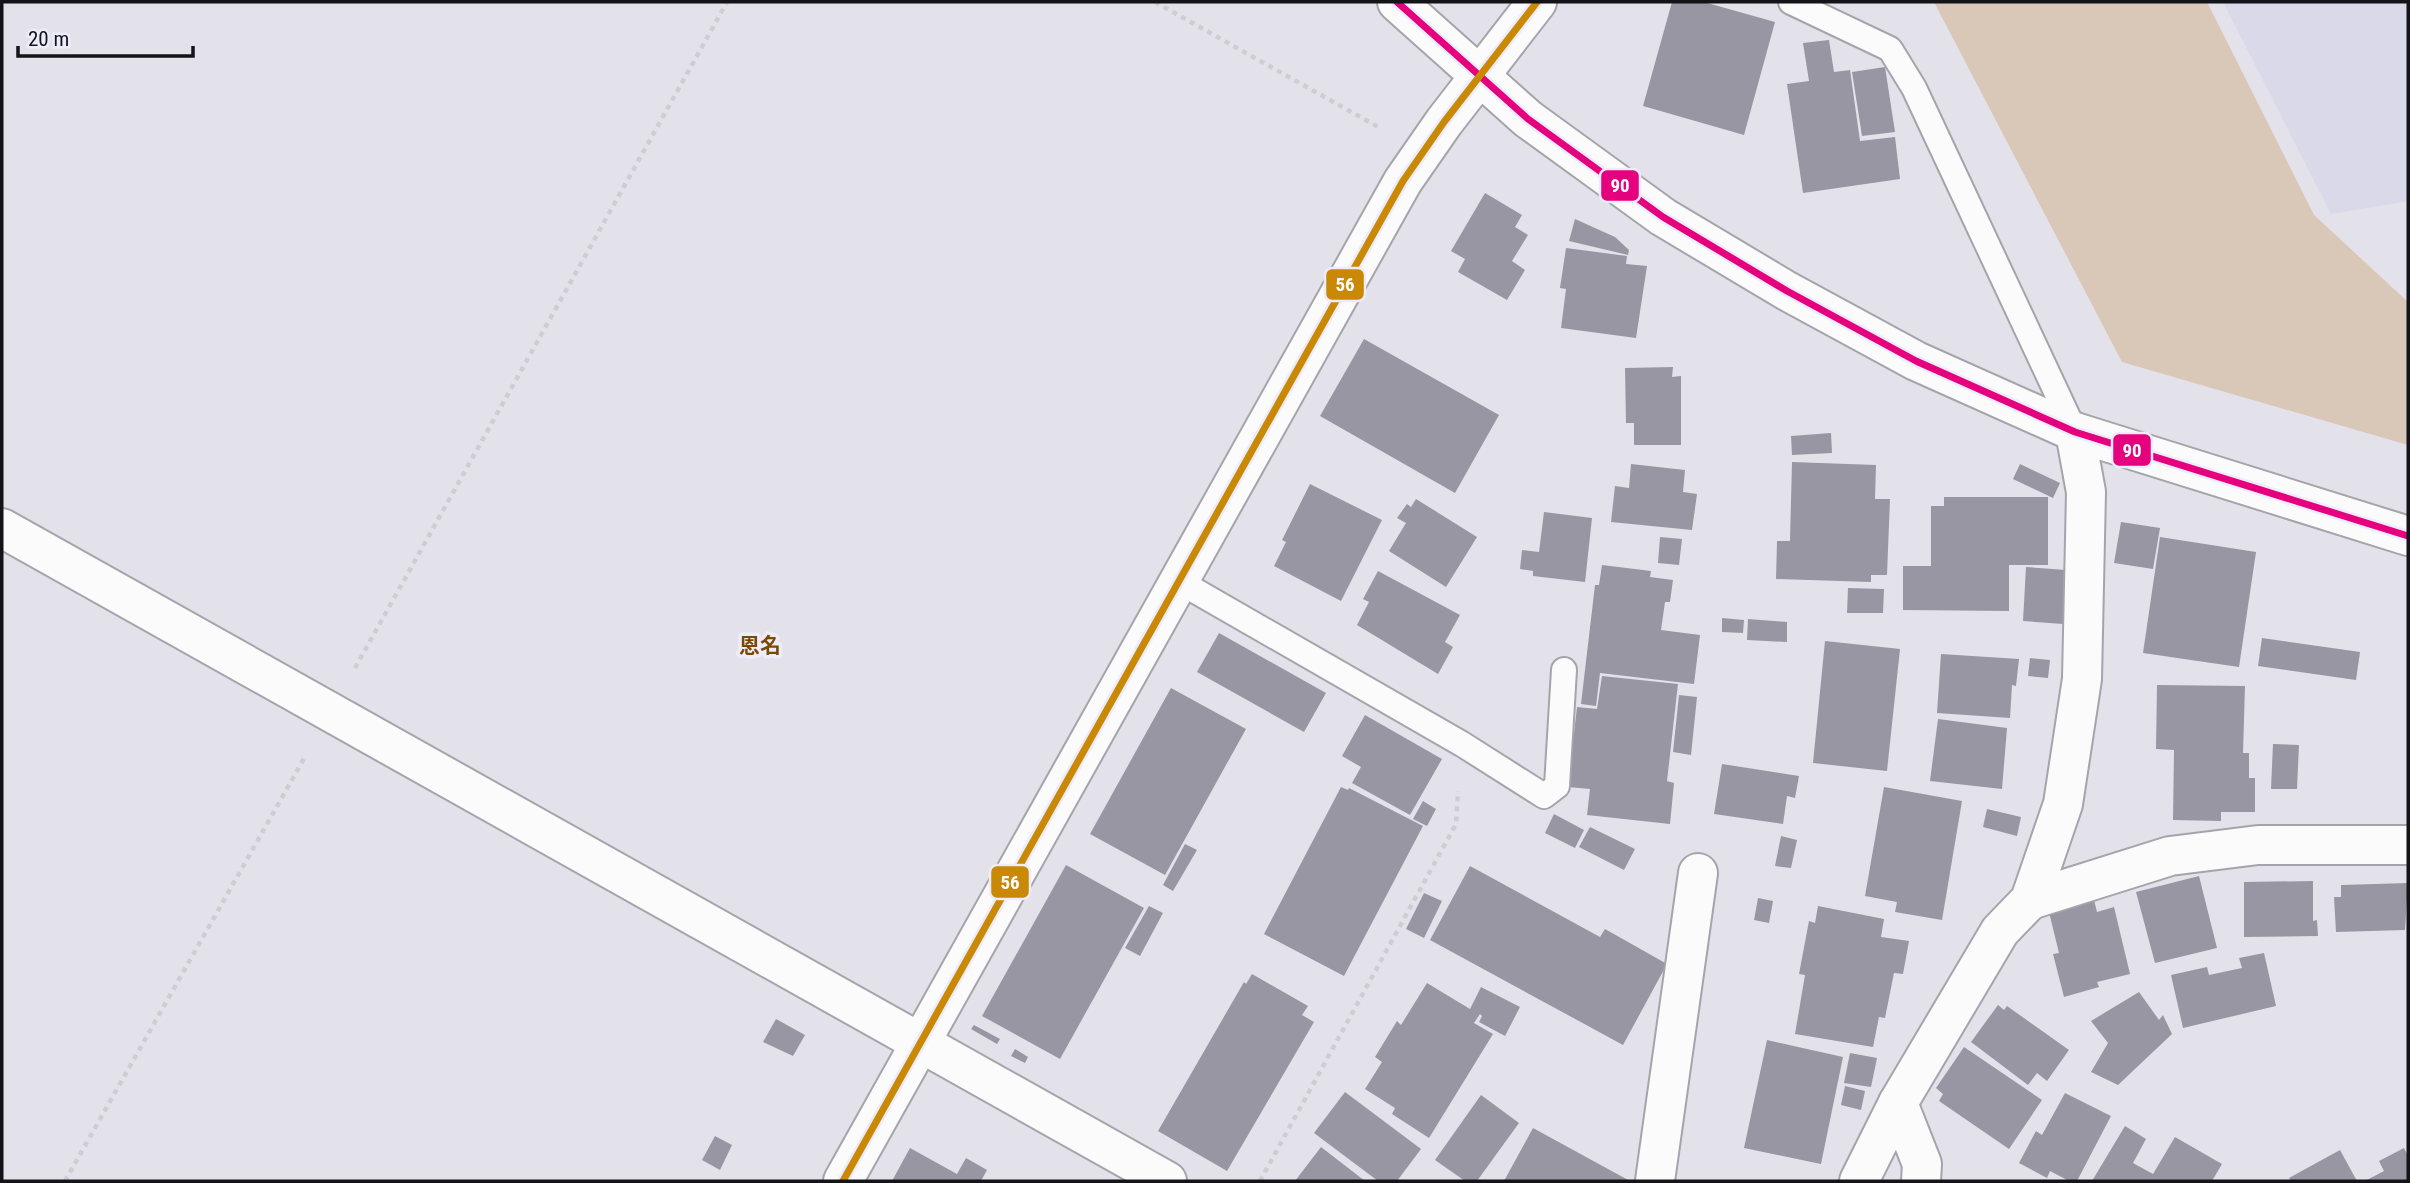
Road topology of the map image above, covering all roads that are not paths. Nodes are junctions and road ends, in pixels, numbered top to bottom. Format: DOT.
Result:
graph roads {
  1 [pos="1397,2"];
  2 [pos="1536,2"];
  3 [pos="1791,2"];
  4 [pos="1479,76"];
  5 [pos="2075,432"];
  6 [pos="2,527"];
  7 [pos="2408,536"];
  8 [pos="1180,582"];
  9 [pos="1564,670"];
  10 [pos="2408,845"];
  11 [pos="1698,873"];
  12 [pos="2030,900"];
  13 [pos="922,1042"];
  14 [pos="1898,1103"];
  15 [pos="843,1181"];
  16 [pos="1167,1181"];
  17 [pos="1655,1181"];
  18 [pos="1859,1181"];
  19 [pos="1921,1181"];
  1 -- 4 [label="street"];
  2 -- 4 [label="street"];
  3 -- 5 [label="lane"];
  4 -- 5 [label="street"];
  4 -- 8 [label="street"];
  5 -- 7 [label="street"];
  5 -- 12 [label="street"];
  6 -- 13 [label="street"];
  8 -- 9 [label="lane"];
  8 -- 13 [label="street"];
  10 -- 12 [label="street"];
  11 -- 17 [label="street"];
  12 -- 14 [label="street"];
  13 -- 15 [label="street"];
  13 -- 16 [label="street"];
  14 -- 18 [label="street"];
  14 -- 19 [label="street"];
}
